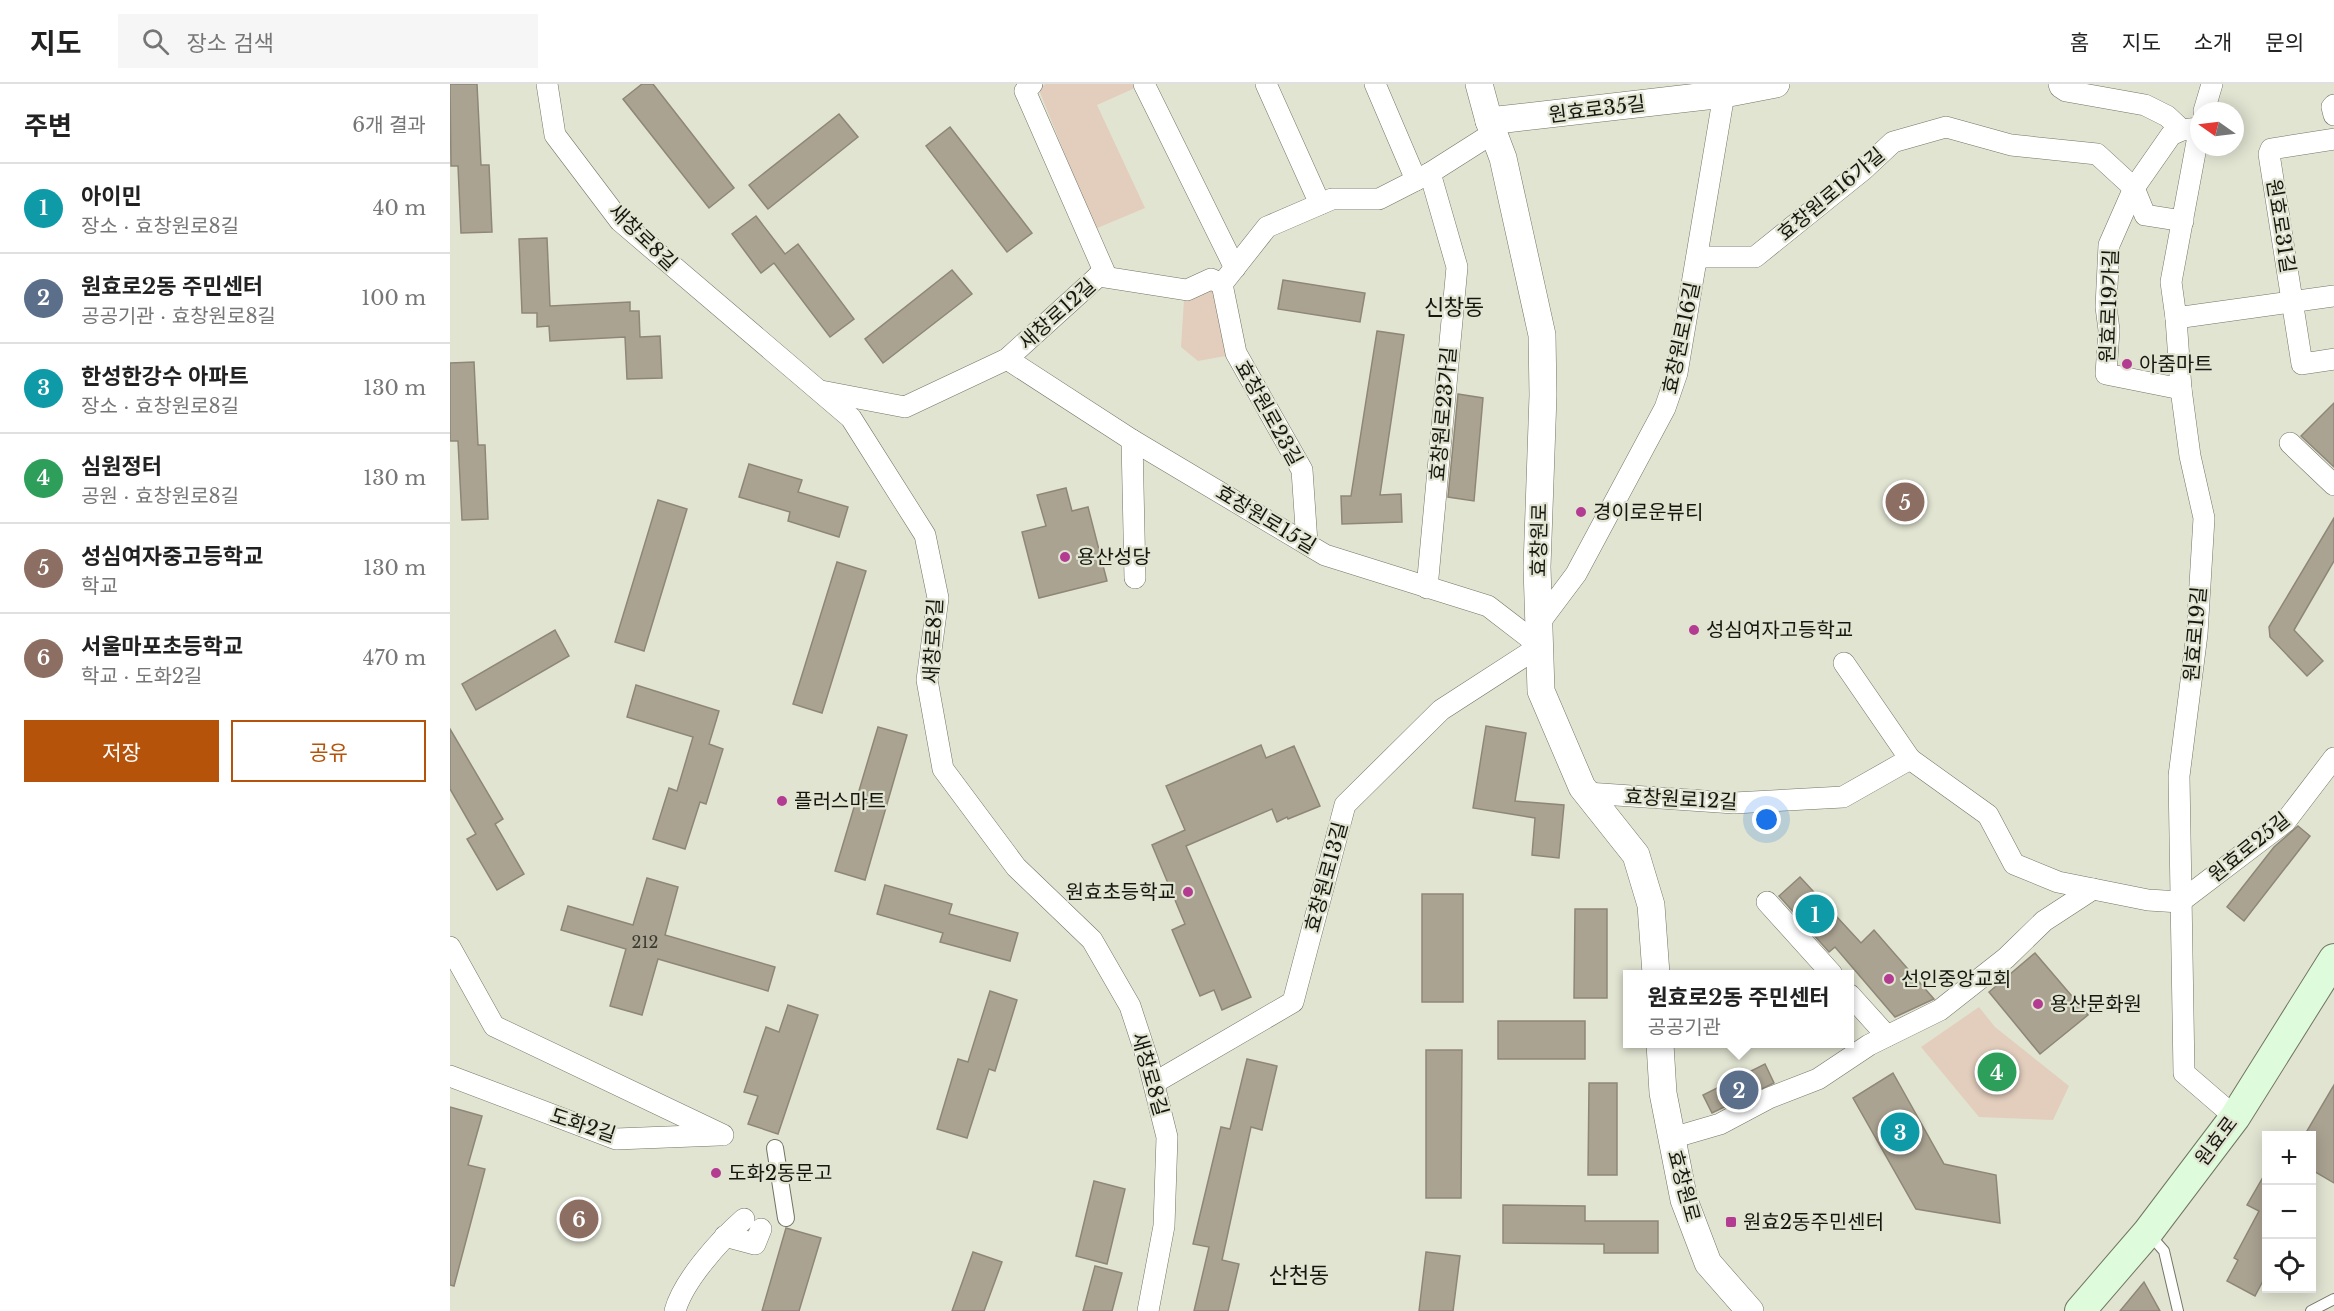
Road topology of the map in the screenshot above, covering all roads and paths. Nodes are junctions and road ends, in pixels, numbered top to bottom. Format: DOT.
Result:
graph roads {
  1 [pos="547,84"];
  2 [pos="1032,84"];
  3 [pos="1144,84"];
  4 [pos="1266,84"];
  5 [pos="1375,84"];
  6 [pos="1466,84"];
  7 [pos="1479,84"];
  8 [pos="1776,84"];
  9 [pos="2059,84"];
  10 [pos="2212,84"];
  11 [pos="1724,94"];
  12 [pos="2207,102"];
  13 [pos="2334,105"];
  14 [pos="2334,115"];
  15 [pos="1491,127"];
  16 [pos="2190,128"];
  17 [pos="2190,131"];
  18 [pos="2334,139"];
  19 [pos="2190,156"];
  20 [pos="1423,176"];
  21 [pos="2134,188"];
  22 [pos="1320,204"];
  23 [pos="2184,221"];
  24 [pos="1697,257"];
  25 [pos="1098,276"];
  26 [pos="1229,276"];
  27 [pos="2334,296"];
  28 [pos="2293,302"];
  29 [pos="2176,318"];
  30 [pos="1007,359"];
  31 [pos="2334,359"];
  32 [pos="2181,389"];
  33 [pos="818,390"];
  34 [pos="1132,440"];
  35 [pos="2290,442"];
  36 [pos="2334,485"];
  37 [pos="1307,543"];
  38 [pos="1135,578"];
  39 [pos="1427,588"];
  40 [pos="1540,634"];
  41 [pos="1844,663"];
  42 [pos="2334,758"];
  43 [pos="1910,759"];
  44 [pos="1587,793"];
  45 [pos="2093,889"];
  46 [pos="1767,902"];
  47 [pos="2180,902"];
  48 [pos="450,947"];
  49 [pos="2334,958"];
  50 [pos="1656,970"];
  51 [pos="1828,970"];
  52 [pos="1854,999"];
  53 [pos="1887,1036"];
  54 [pos="1660,1048"];
  55 [pos="450,1076"];
  56 [pos="1154,1083"];
  57 [pos="2235,1117"];
  58 [pos="1672,1138"];
  59 [pos="775,1148"];
  60 [pos="786,1218"];
  61 [pos="753,1224"];
  62 [pos="2148,1232"];
  63 [pos="2334,1299"];
  64 [pos="675,1311"];
  65 [pos="1148,1311"];
  66 [pos="1750,1311"];
  67 [pos="2080,1311"];
  68 [pos="2178,1311"];
  69 [pos="2311,1311"];
  1 -- 33 [label="street, 새창로8길"];
  2 -- 25 [label="street, 새창로12길"];
  3 -- 26 [label="street, 효창원로23길"];
  4 -- 22 [label="street"];
  5 -- 20 [label="street"];
  6 -- 15 [label="street"];
  7 -- 15 [label="street, 효창원로"];
  8 -- 11 [label="street, 원효로35길"];
  9 -- 16 [label="street"];
  10 -- 12 [label="street"];
  11 -- 15 [label="street, 원효로35길"];
  11 -- 24 [label="street, 효창원로16길"];
  13 -- 14 [label="street"];
  15 -- 20 [label="street"];
  15 -- 40 [label="street, 효창원로"];
  17 -- 21 [label="street, 원효로19가길"];
  18 -- 28 [label="street, 원효로31길"];
  19 -- 23 [label="street, 원효로19길"];
  20 -- 22 [label="street"];
  20 -- 39 [label="street, 효창원로23가길"];
  21 -- 23 [label="street, 효창원로16가길"];
  21 -- 24 [label="street, 효창원로16가길"];
  21 -- 32 [label="street, 원효로19가길"];
  22 -- 26 [label="street"];
  23 -- 29 [label="street, 원효로19길"];
  24 -- 40 [label="street, 효창원로16길"];
  25 -- 26 [label="street"];
  25 -- 30 [label="street, 새창로12길"];
  26 -- 37 [label="street, 효창원로23길"];
  27 -- 28 [label="street"];
  28 -- 29 [label="street"];
  28 -- 31 [label="street"];
  29 -- 32 [label="street, 원효로19길"];
  30 -- 33 [label="street, 새창로12길"];
  30 -- 34 [label="street, 효창원로15길"];
  32 -- 47 [label="street, 원효로19길"];
  33 -- 56 [label="street, 새창로8길"];
  34 -- 37 [label="street, 효창원로15길"];
  34 -- 38 [label="street"];
  35 -- 36 [label="street"];
  37 -- 39 [label="street, 효창원로15길"];
  39 -- 40 [label="street, 효창원로15길"];
  40 -- 44 [label="street, 효창원로"];
  40 -- 56 [label="street, 효창원로13길"];
  41 -- 43 [label="street"];
  42 -- 47 [label="street, 원효로25길"];
  43 -- 44 [label="street, 효창원로12길"];
  43 -- 45 [label="street"];
  44 -- 50 [label="street, 효창원로"];
  45 -- 47 [label="street"];
  45 -- 53 [label="street"];
  46 -- 51 [label="street"];
  47 -- 57 [label="street, 원효로19길"];
  48 -- 55 [label="street, 도화2길"];
  49 -- 57 [label="main road, 원효로"];
  52 -- 53 [label="street"];
  53 -- 58 [label="street"];
  54 -- 58 [label="street, 효창원로"];
  56 -- 65 [label="street, 새창로8길"];
  57 -- 62 [label="main road, 원효로"];
  58 -- 66 [label="street, 효창원로"];
  59 -- 60 [label="street"];
  61 -- 64 [label="street"];
  62 -- 67 [label="main road, 원효로"];
  62 -- 68 [label="lane"];
  63 -- 69 [label="lane"];
}
